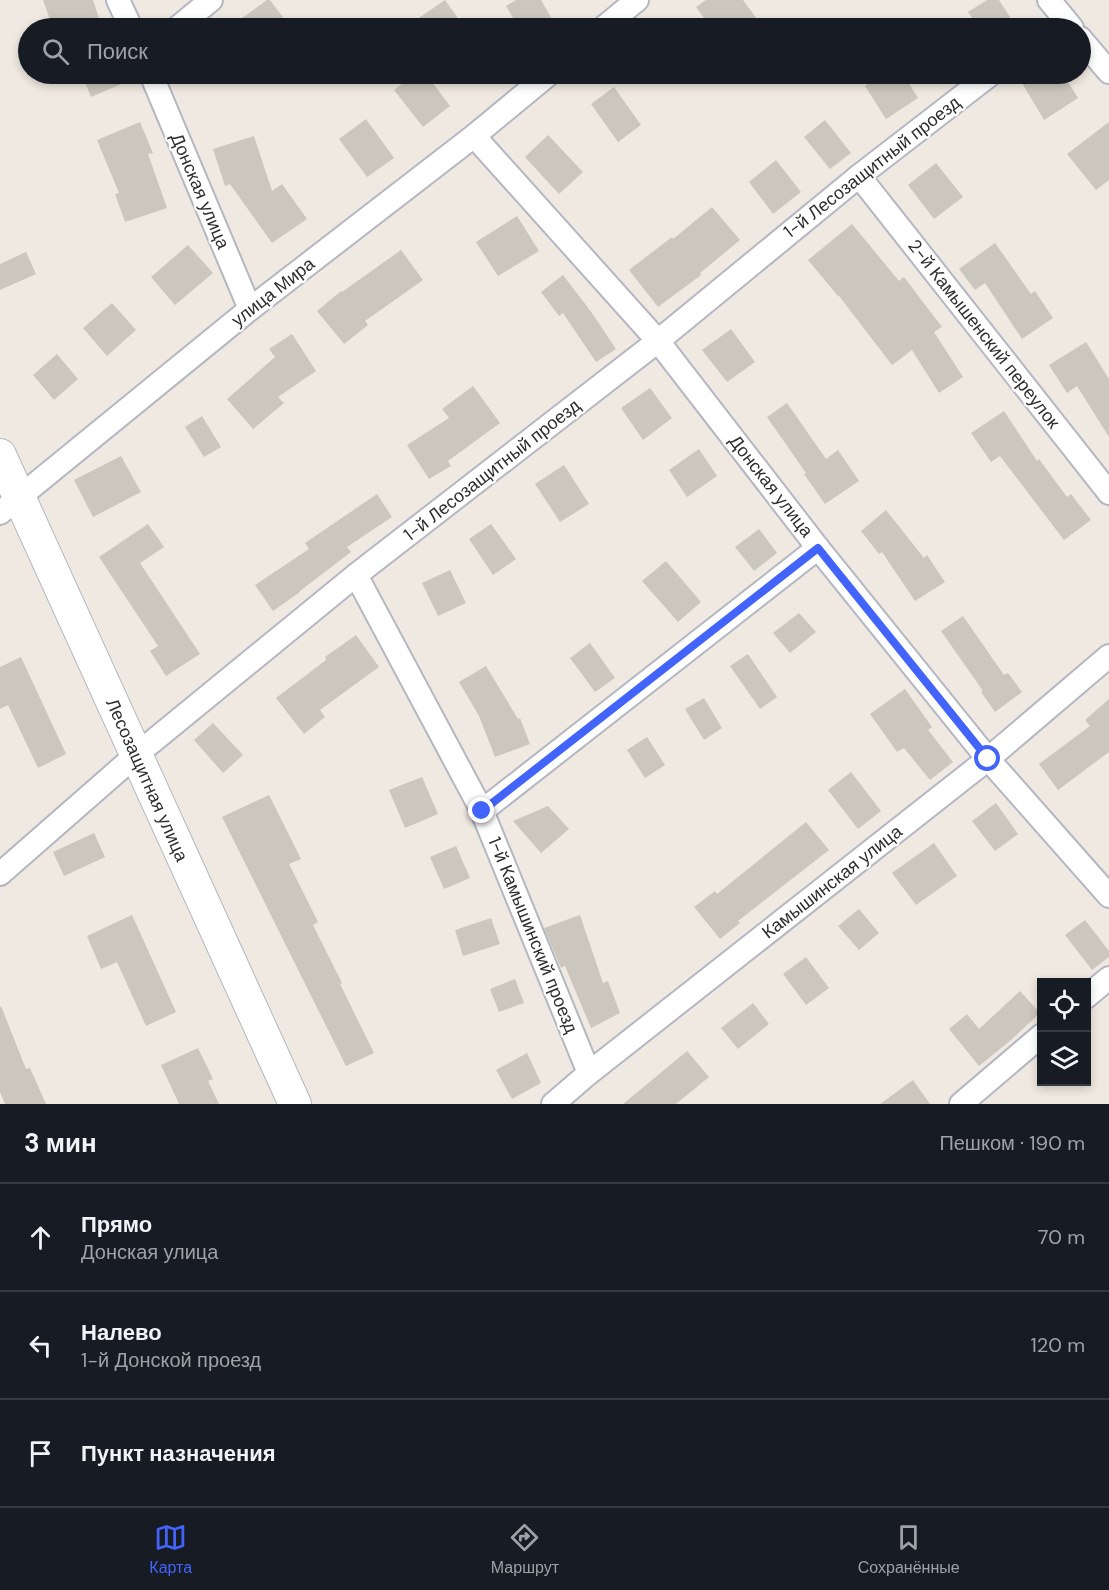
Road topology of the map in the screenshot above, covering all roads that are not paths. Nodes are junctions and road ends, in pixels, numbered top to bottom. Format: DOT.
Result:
graph roads {
  1 [pos="118,0"];
  2 [pos="211,0"];
  3 [pos="637,0"];
  4 [pos="1049,0"];
  5 [pos="126,18"];
  6 [pos="189,18"];
  7 [pos="615,18"];
  8 [pos="1058,18"];
  9 [pos="1091,51"];
  10 [pos="1109,72"];
  11 [pos="155,84"];
  12 [pos="537,84"];
  13 [pos="978,84"];
  14 [pos="474,136"];
  15 [pos="859,176"];
  16 [pos="250,309"];
  17 [pos="658,341"];
  18 [pos="0,455"];
  19 [pos="1109,492"];
  20 [pos="9,505"];
  21 [pos="818,548"];
  22 [pos="356,575"];
  23 [pos="1109,657"];
  24 [pos="136,755"];
  25 [pos="988,759"];
  26 [pos="482,811"];
  27 [pos="0,874"];
  28 [pos="1109,896"];
  29 [pos="1109,978"];
  30 [pos="1091,993"];
  31 [pos="1037,1038"];
  32 [pos="589,1073"];
  33 [pos="295,1104"];
  34 [pos="552,1104"];
  35 [pos="961,1104"];
  1 -- 5 [label="street"];
  2 -- 6 [label="street"];
  3 -- 7 [label="street"];
  4 -- 8 [label="street"];
  9 -- 10 [label="street"];
  11 -- 16 [label="street, Донская улица"];
  12 -- 14 [label="street, улица Мира"];
  13 -- 15 [label="street, 1-й Лесозащитный проезд"];
  14 -- 16 [label="street, улица Мира"];
  14 -- 17 [label="street, Донская улица"];
  15 -- 17 [label="street, 1-й Лесозащитный проезд"];
  15 -- 19 [label="street, 2-й Камышенский переулок"];
  16 -- 20 [label="street, улица Мира"];
  17 -- 21 [label="street, Донская улица"];
  17 -- 22 [label="street, 1-й Лесозащитный проезд"];
  18 -- 20 [label="street, Лесозащитная улица"];
  20 -- 24 [label="street, Лесозащитная улица"];
  21 -- 25 [label="street, Донская улица"];
  21 -- 26 [label="street"];
  22 -- 24 [label="street, 1-й Лесозащитный проезд"];
  22 -- 26 [label="street, 1-й Камышинский проезд"];
  23 -- 25 [label="street, Камышинская улица"];
  24 -- 27 [label="street, 1-й Лесозащитный проезд"];
  24 -- 33 [label="street, Лесозащитная улица"];
  25 -- 28 [label="street, Донская улица"];
  25 -- 32 [label="street, Камышинская улица"];
  26 -- 32 [label="street, 1-й Камышинский проезд"];
  29 -- 30 [label="street"];
  31 -- 35 [label="street"];
  32 -- 34 [label="street, Камышинская улица"];
}
